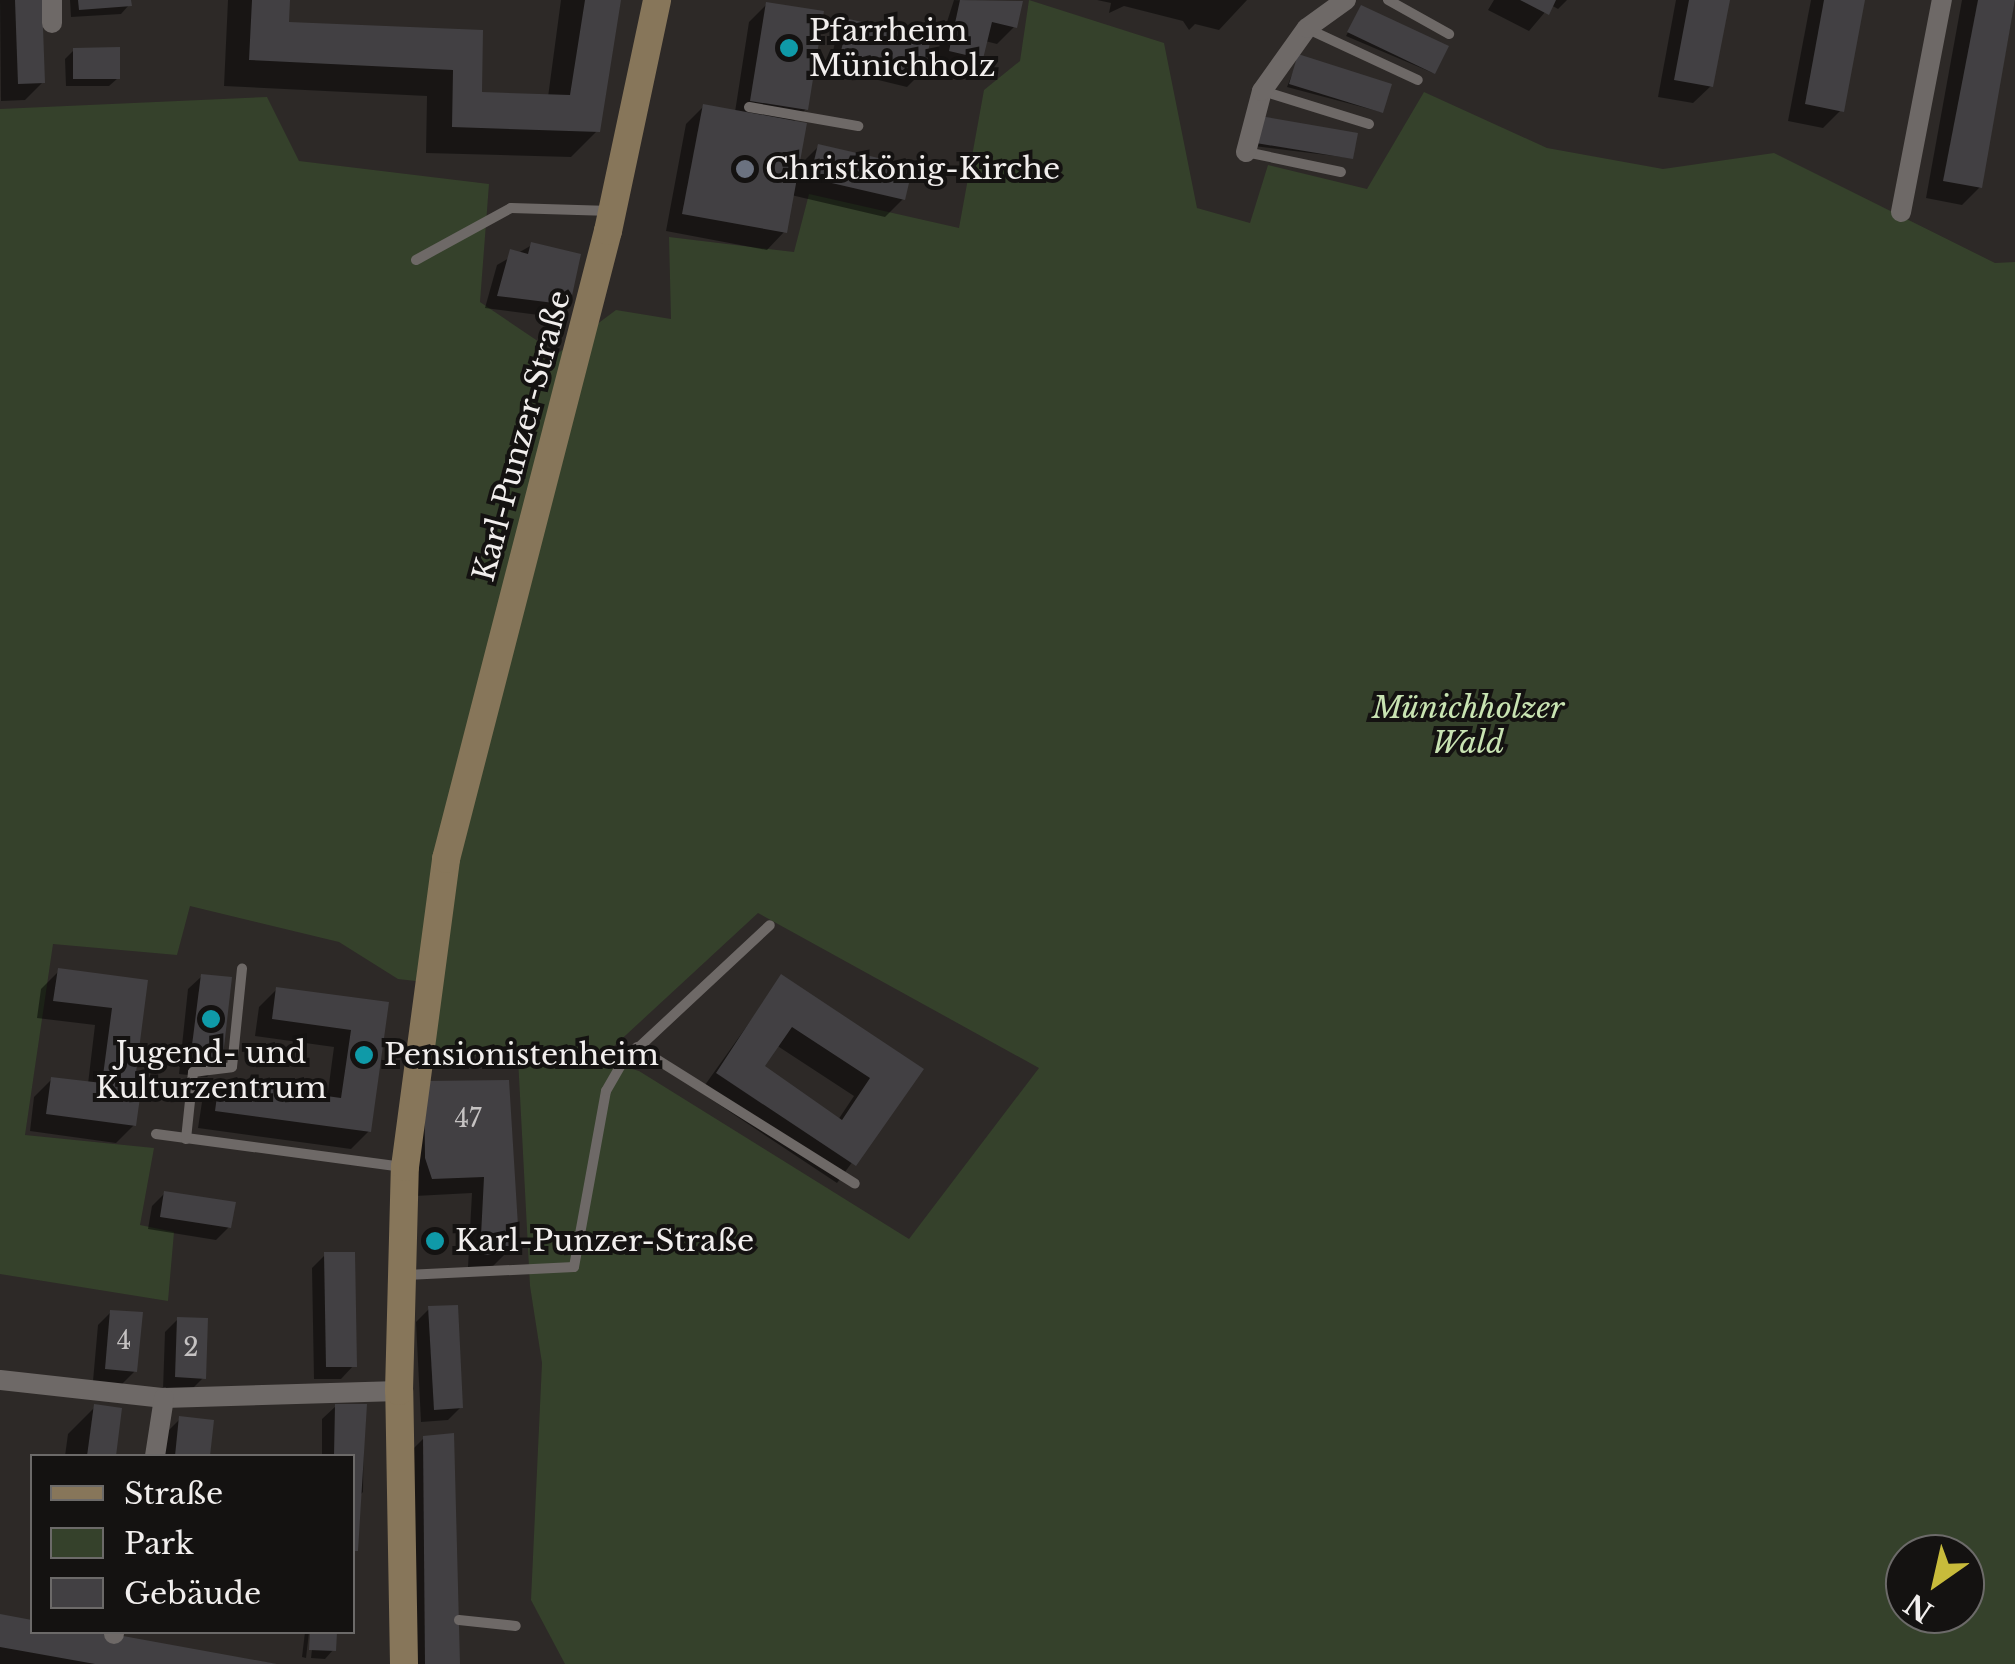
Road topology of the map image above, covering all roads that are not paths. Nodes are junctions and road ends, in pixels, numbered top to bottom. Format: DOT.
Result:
graph roads {
  1 [pos="52,0"];
  2 [pos="641,0"];
  3 [pos="1346,0"];
  4 [pos="1388,0"];
  5 [pos="1942,0"];
  6 [pos="657,1"];
  7 [pos="52,23"];
  8 [pos="1307,28"];
  9 [pos="1450,34"];
  10 [pos="1418,80"];
  11 [pos="1262,90"];
  12 [pos="749,108"];
  13 [pos="1369,124"];
  14 [pos="858,126"];
  15 [pos="1246,152"];
  16 [pos="1340,172"];
  17 [pos="1901,212"];
  18 [pos="616,223"];
  19 [pos="416,260"];
  20 [pos="770,925"];
  21 [pos="242,969"];
  22 [pos="638,1047"];
  23 [pos="156,1134"];
  24 [pos="186,1138"];
  25 [pos="405,1168"];
  26 [pos="855,1184"];
  27 [pos="400,1275"];
  28 [pos="0,1380"];
  29 [pos="398,1391"];
  30 [pos="164,1398"];
  31 [pos="155,1454"];
  32 [pos="459,1620"];
  33 [pos="516,1626"];
  34 [pos="404,1664"];
  1 -- 7 [label="street"];
  2 -- 6 [label="street"];
  3 -- 8 [label="street"];
  4 -- 9 [label="lane"];
  5 -- 17 [label="street"];
  6 -- 18 [label="street, Karl-Punzer-Straße"];
  8 -- 10 [label="lane"];
  8 -- 11 [label="street"];
  11 -- 13 [label="lane"];
  11 -- 15 [label="street"];
  12 -- 14 [label="lane"];
  15 -- 16 [label="lane"];
  18 -- 19 [label="lane"];
  18 -- 25 [label="street, Karl-Punzer-Straße"];
  20 -- 22 [label="lane"];
  21 -- 24 [label="lane"];
  22 -- 26 [label="lane"];
  22 -- 27 [label="lane"];
  23 -- 24 [label="lane"];
  24 -- 25 [label="lane"];
  25 -- 27 [label="street, Karl-Punzer-Straße"];
  27 -- 29 [label="street, Karl-Punzer-Straße"];
  28 -- 30 [label="street"];
  29 -- 30 [label="street"];
  29 -- 34 [label="street, Karl-Punzer-Straße"];
  30 -- 31 [label="street"];
  32 -- 33 [label="lane"];
}
